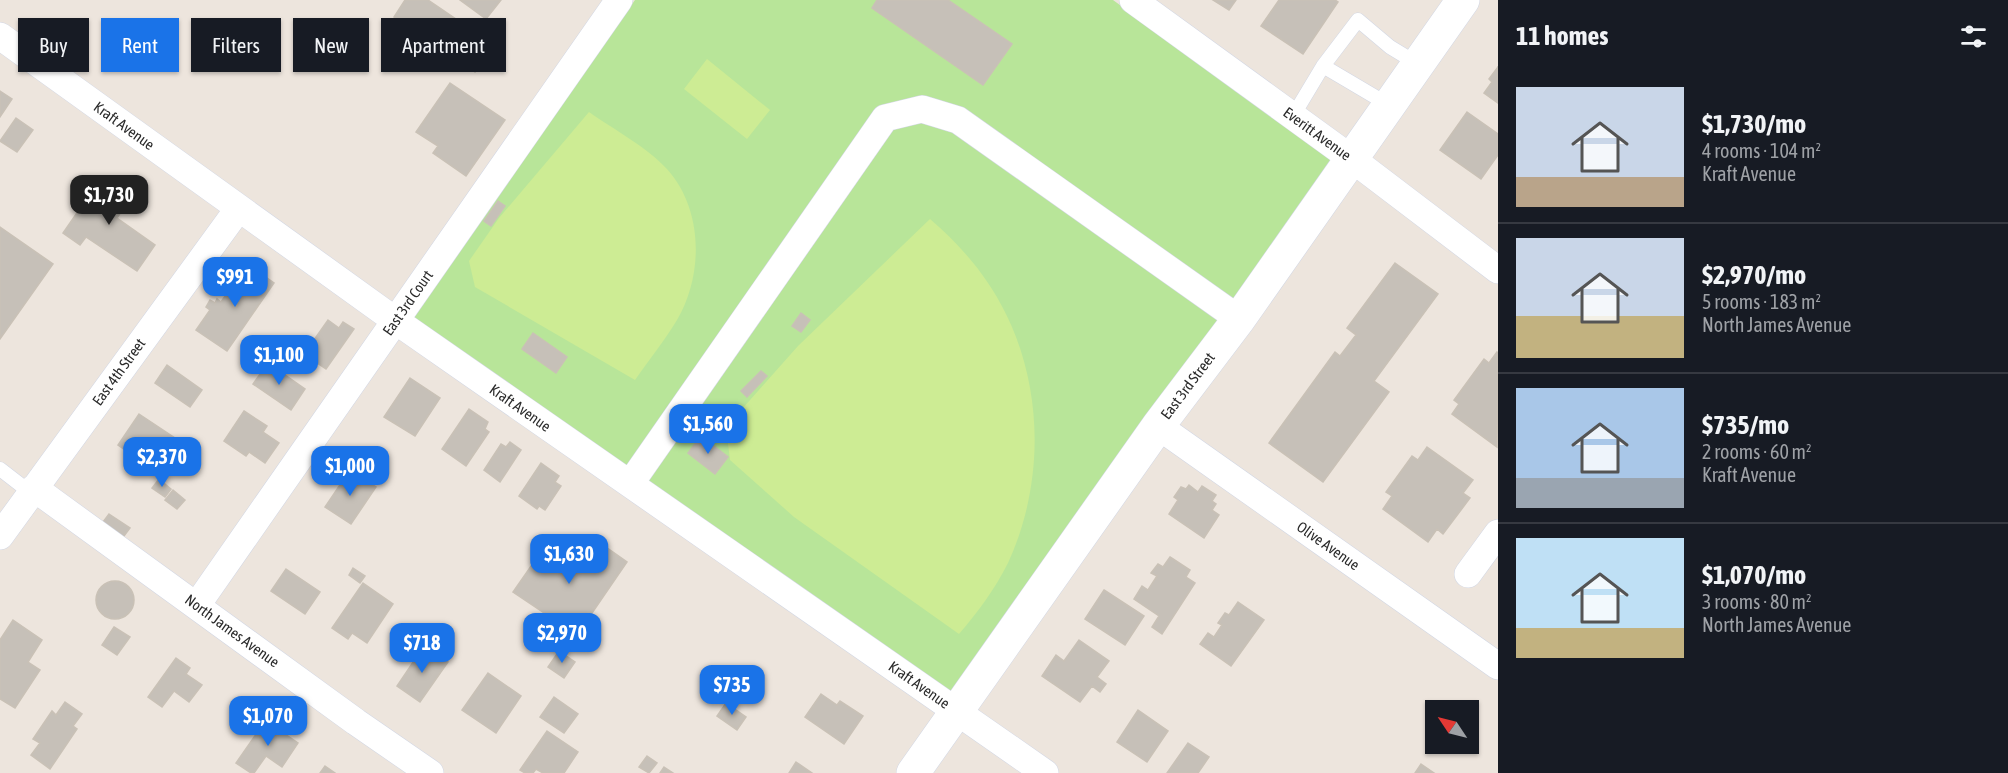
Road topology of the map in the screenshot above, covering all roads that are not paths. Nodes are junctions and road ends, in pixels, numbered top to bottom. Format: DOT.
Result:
graph roads {
  1 [pos="619,0"];
  2 [pos="1133,0"];
  3 [pos="1463,0"];
  4 [pos="0,36"];
  5 [pos="1418,64"];
  6 [pos="1323,66"];
  7 [pos="1389,105"];
  8 [pos="1293,116"];
  9 [pos="1352,159"];
  10 [pos="239,208"];
  11 [pos="1498,270"];
  12 [pos="1239,319"];
  13 [pos="396,321"];
  14 [pos="1158,426"];
  15 [pos="0,469"];
  16 [pos="630,484"];
  17 [pos="33,490"];
  18 [pos="1498,533"];
  19 [pos="0,536"];
  20 [pos="1468,574"];
  21 [pos="197,605"];
  22 [pos="1498,666"];
  23 [pos="957,711"];
  24 [pos="430,773"];
  25 [pos="913,773"];
  26 [pos="1045,773"];
  1 -- 13 [label="street, East 3rd Court"];
  2 -- 8 [label="street, Everitt Avenue"];
  3 -- 5 [label="street, East 3rd Street"];
  4 -- 10 [label="street, Kraft Avenue"];
  5 -- 6 [label="lane"];
  5 -- 7 [label="street, East 3rd Street"];
  6 -- 7 [label="lane"];
  6 -- 8 [label="lane"];
  7 -- 9 [label="street, East 3rd Street"];
  8 -- 9 [label="street, Everitt Avenue"];
  9 -- 11 [label="street, Everitt Avenue"];
  9 -- 12 [label="street, East 3rd Street"];
  10 -- 13 [label="street, Kraft Avenue"];
  10 -- 17 [label="street, East 4th Street"];
  12 -- 14 [label="street, East 3rd Street"];
  12 -- 16 [label="street"];
  13 -- 16 [label="street, Kraft Avenue"];
  13 -- 21 [label="street, East 3rd Court"];
  14 -- 22 [label="street, Olive Avenue"];
  14 -- 23 [label="street, East 3rd Street"];
  15 -- 17 [label="lane"];
  16 -- 23 [label="street, Kraft Avenue"];
  17 -- 19 [label="street, East 4th Street"];
  17 -- 21 [label="street, North James Avenue"];
  18 -- 20 [label="street"];
  21 -- 24 [label="street, North James Avenue"];
  23 -- 25 [label="street, East 3rd Street"];
  23 -- 26 [label="street, Kraft Avenue"];
}
